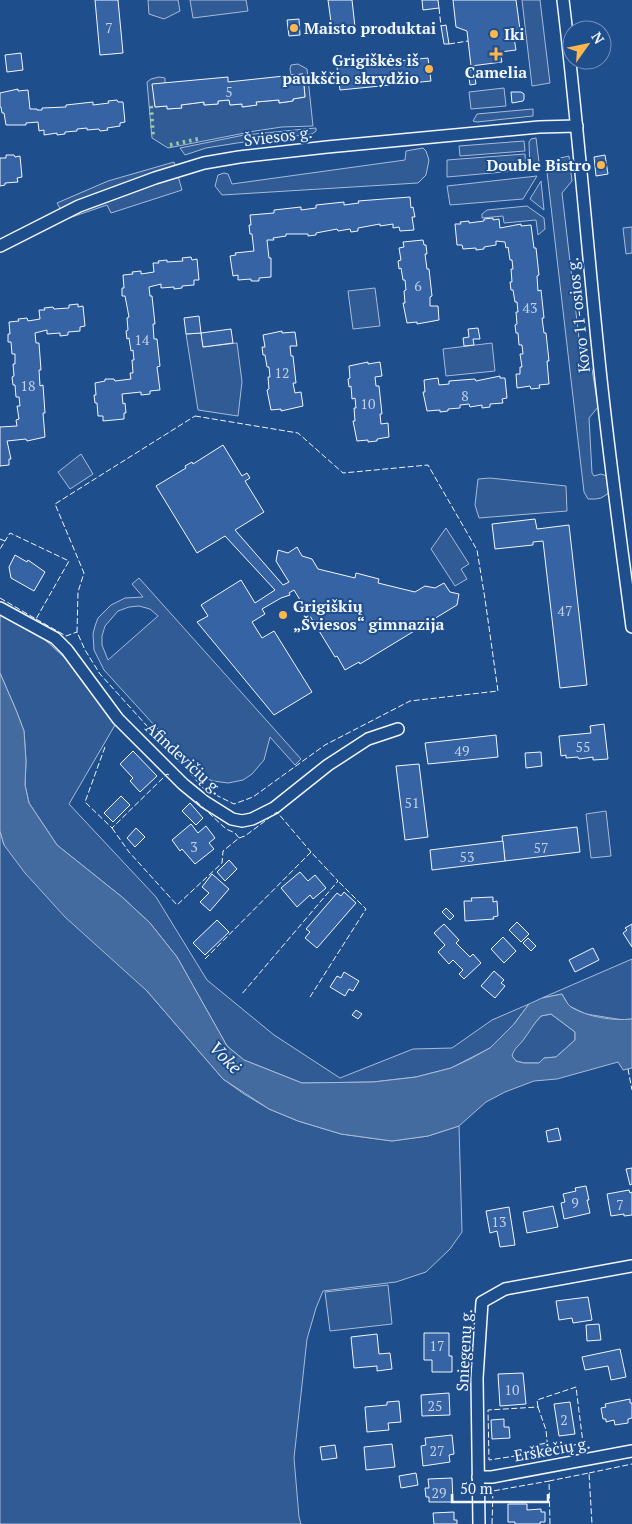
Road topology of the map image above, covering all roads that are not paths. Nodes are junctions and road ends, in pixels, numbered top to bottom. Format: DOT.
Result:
graph roads {
  1 [pos="562,0"];
  2 [pos="577,126"];
  3 [pos="0,246"];
  4 [pos="0,608"];
  5 [pos="632,627"];
  6 [pos="398,729"];
  7 [pos="632,1266"];
  8 [pos="632,1451"];
  9 [pos="478,1476"];
  10 [pos="478,1524"];
  1 -- 2 [label="street, Kovo 11-osios g."];
  2 -- 3 [label="street, Šviesos g."];
  2 -- 5 [label="street, Kovo 11-osios g."];
  4 -- 6 [label="street, Afindevičių g."];
  7 -- 9 [label="street, Sniegenų g."];
  8 -- 9 [label="street, Erškėčių g."];
  9 -- 10 [label="street, Sniegenų g."];
}
